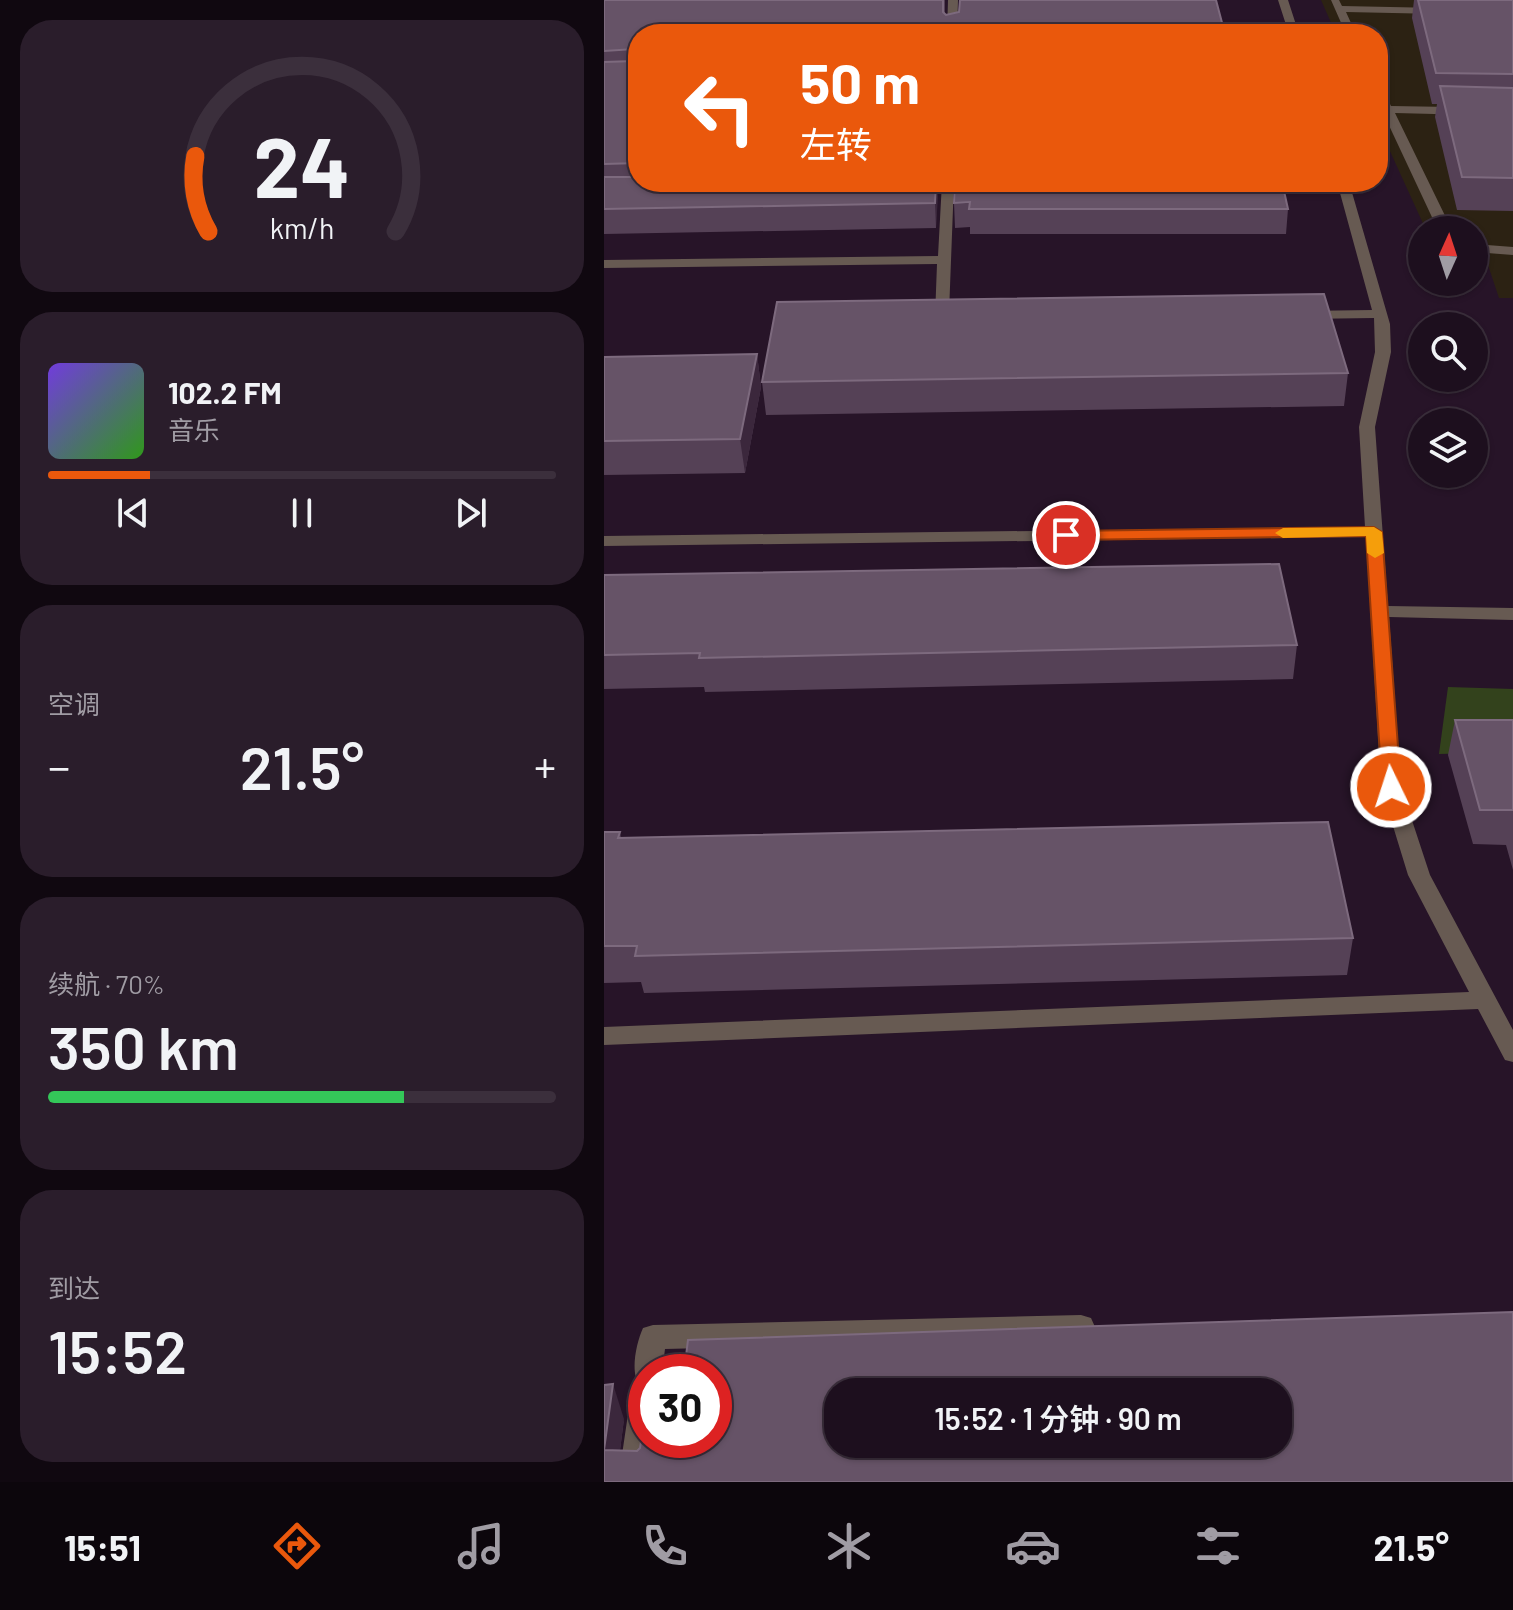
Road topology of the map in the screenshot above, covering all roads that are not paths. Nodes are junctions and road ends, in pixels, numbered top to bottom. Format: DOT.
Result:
graph roads {
  1 [pos="953,0"];
  2 [pos="1283,0"];
  3 [pos="1337,5"];
  4 [pos="1450,11"];
  5 [pos="952,24"];
  6 [pos="1291,24"];
  7 [pos="1346,24"];
  8 [pos="1388,109"];
  9 [pos="1388,111"];
  10 [pos="1513,112"];
  11 [pos="942,192"];
  12 [pos="1346,192"];
  13 [pos="1438,216"];
  14 [pos="1488,249"];
  15 [pos="1513,251"];
  16 [pos="945,260"];
  17 [pos="604,264"];
  18 [pos="1379,314"];
  19 [pos="1285,315"];
  20 [pos="973,317"];
  21 [pos="1374,532"];
  22 [pos="604,541"];
  23 [pos="1379,611"];
  24 [pos="1513,614"];
  25 [pos="1485,1000"];
  26 [pos="604,1036"];
  27 [pos="1513,1053"];
  28 [pos="1115,1326"];
  29 [pos="651,1354"];
  30 [pos="636,1458"];
  31 [pos="633,1482"];
  1 -- 5 [label="street"];
  2 -- 6 [label="street"];
  3 -- 4 [label="street"];
  3 -- 7 [label="street"];
  8 -- 10 [label="street"];
  9 -- 13 [label="street"];
  11 -- 16 [label="street"];
  12 -- 18 [label="street"];
  14 -- 15 [label="street"];
  16 -- 17 [label="street"];
  16 -- 20 [label="street"];
  18 -- 19 [label="street"];
  18 -- 21 [label="street"];
  21 -- 22 [label="street"];
  21 -- 23 [label="street"];
  23 -- 24 [label="street"];
  23 -- 25 [label="street"];
  25 -- 26 [label="street"];
  25 -- 27 [label="street"];
  28 -- 29 [label="street"];
  30 -- 31 [label="street"];
}
